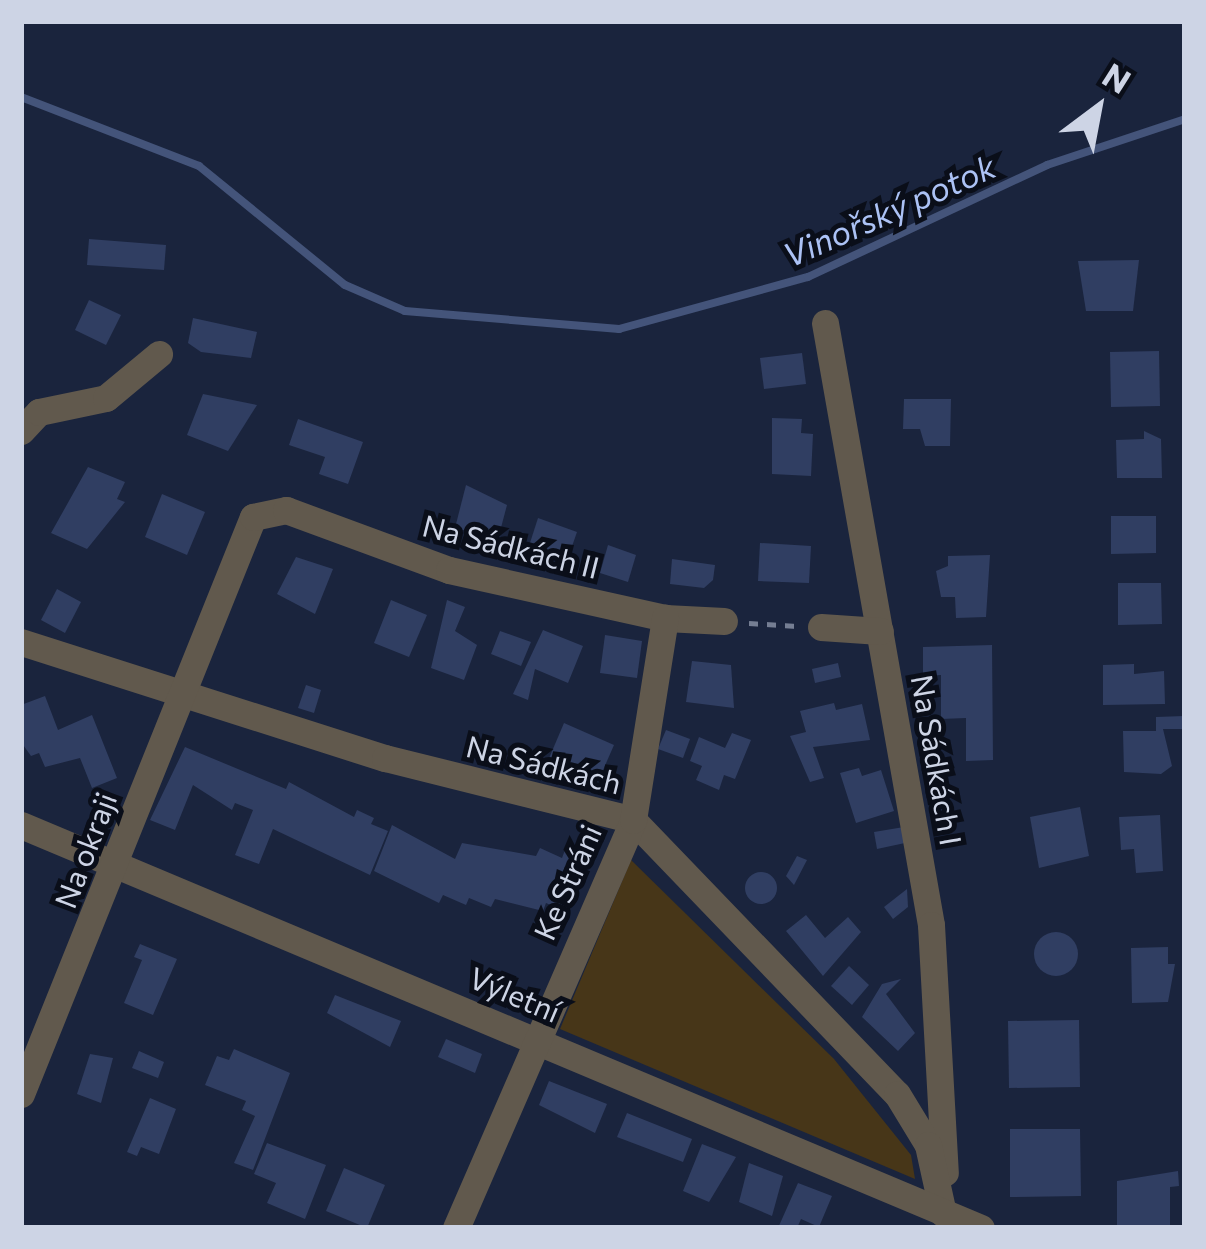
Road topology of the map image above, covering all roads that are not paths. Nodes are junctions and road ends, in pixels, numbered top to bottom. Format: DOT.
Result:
graph roads {
  1 [pos="825,323"];
  2 [pos="159,354"];
  3 [pos="21,431"];
  4 [pos="665,618"];
  5 [pos="724,621"];
  6 [pos="821,627"];
  7 [pos="880,631"];
  8 [pos="21,642"];
  9 [pos="179,695"];
  10 [pos="633,820"];
  11 [pos="21,825"];
  12 [pos="116,864"];
  13 [pos="535,1038"];
  14 [pos="21,1094"];
  15 [pos="942,1220"];
  16 [pos="456,1228"];
  17 [pos="981,1228"];
  1 -- 7 [label="street, Na Sádkách I"];
  2 -- 3 [label="street"];
  4 -- 5 [label="street, Na Sádkách II"];
  4 -- 9 [label="street, Na Sádkách II"];
  4 -- 10 [label="street, Ke Stráni"];
  6 -- 7 [label="street"];
  7 -- 15 [label="street, Na Sádkách I"];
  8 -- 9 [label="street, Na Sádkách"];
  9 -- 10 [label="street, Na Sádkách"];
  9 -- 12 [label="street, Na okraji"];
  10 -- 13 [label="street, Ke Stráni"];
  10 -- 15 [label="street, Na Sádkách"];
  11 -- 12 [label="street, Výletní"];
  12 -- 13 [label="street, Výletní"];
  12 -- 14 [label="street, Na okraji"];
  13 -- 15 [label="street, Výletní"];
  13 -- 16 [label="street, Ke Stráni"];
  15 -- 17 [label="street, Výletní"];
}
